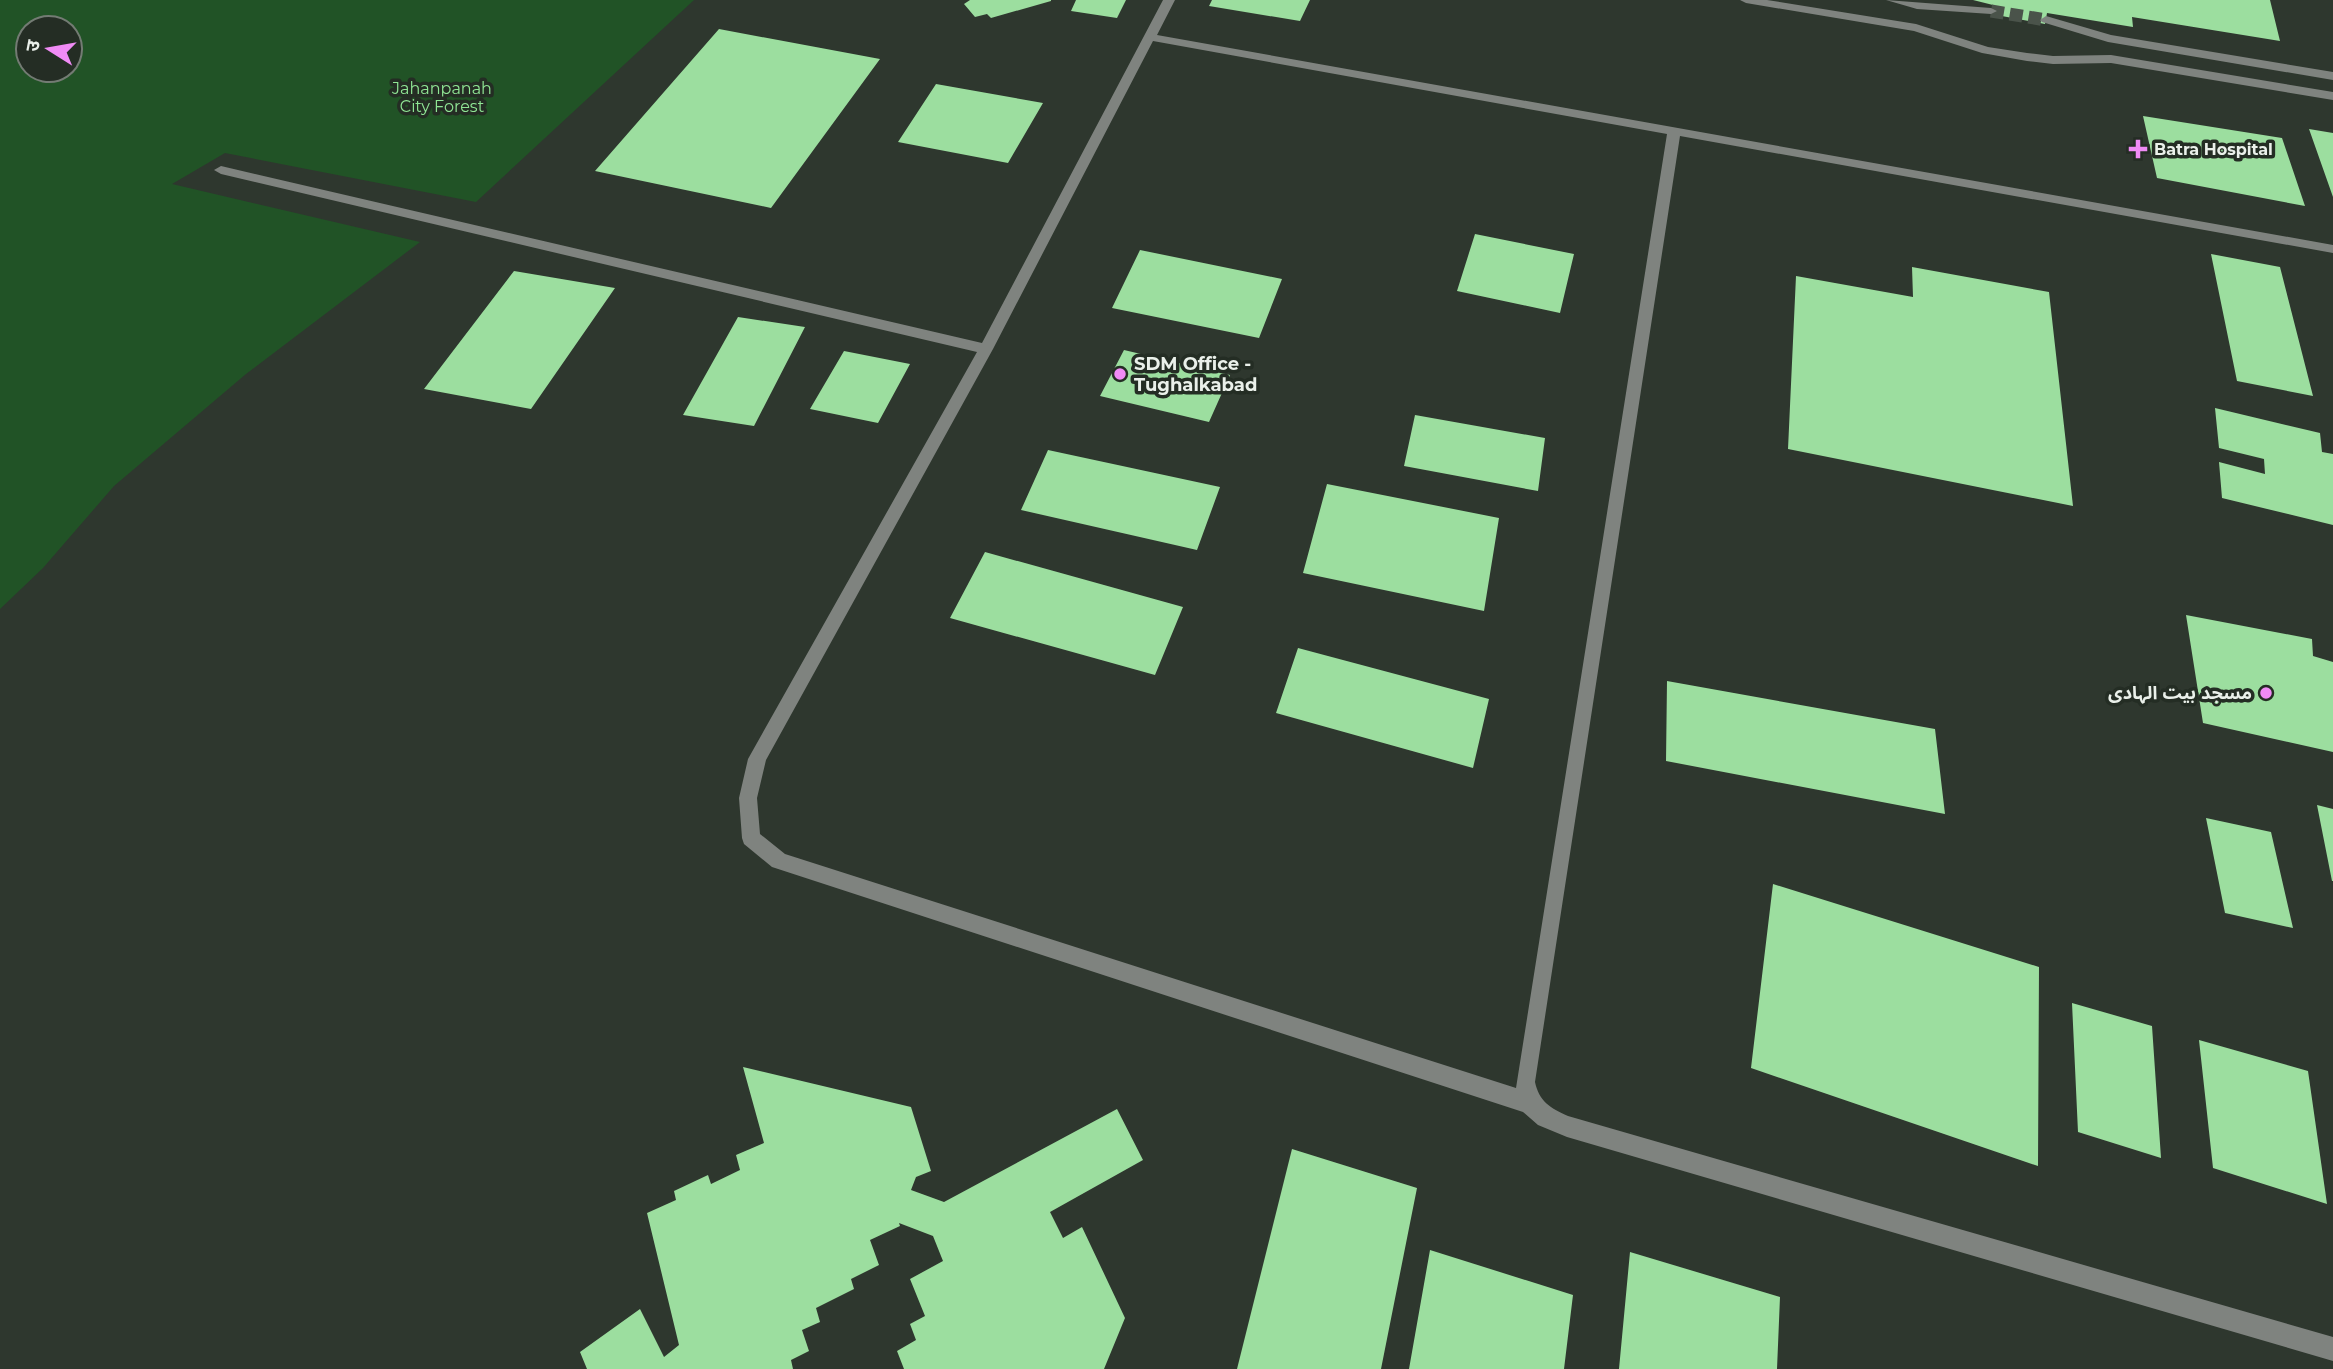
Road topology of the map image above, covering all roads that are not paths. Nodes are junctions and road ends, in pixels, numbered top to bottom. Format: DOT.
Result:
graph roads {
  1 [pos="1169,0"];
  2 [pos="1746,0"];
  3 [pos="1892,0"];
  4 [pos="1804,5"];
  5 [pos="1917,6"];
  6 [pos="1992,11"];
  7 [pos="2046,20"];
  8 [pos="1916,28"];
  9 [pos="1150,37"];
  10 [pos="2108,38"];
  11 [pos="2111,59"];
  12 [pos="2287,68"];
  13 [pos="2333,76"];
  14 [pos="2294,90"];
  15 [pos="2333,96"];
  16 [pos="1674,132"];
  17 [pos="221,170"];
  18 [pos="2333,249"];
  19 [pos="986,349"];
  20 [pos="1529,1103"];
  21 [pos="2333,1349"];
  1 -- 9 [label="street"];
  2 -- 4 [label="street"];
  3 -- 5 [label="street"];
  4 -- 8 [label="street"];
  5 -- 6 [label="street"];
  5 -- 8 [label="street"];
  7 -- 10 [label="street"];
  8 -- 11 [label="street"];
  9 -- 16 [label="street"];
  9 -- 19 [label="street"];
  10 -- 11 [label="street"];
  10 -- 12 [label="street"];
  11 -- 14 [label="street"];
  12 -- 13 [label="street"];
  12 -- 14 [label="street"];
  14 -- 15 [label="street"];
  16 -- 18 [label="street"];
  16 -- 20 [label="street"];
  17 -- 19 [label="street"];
  19 -- 20 [label="street"];
  20 -- 21 [label="street"];
}
